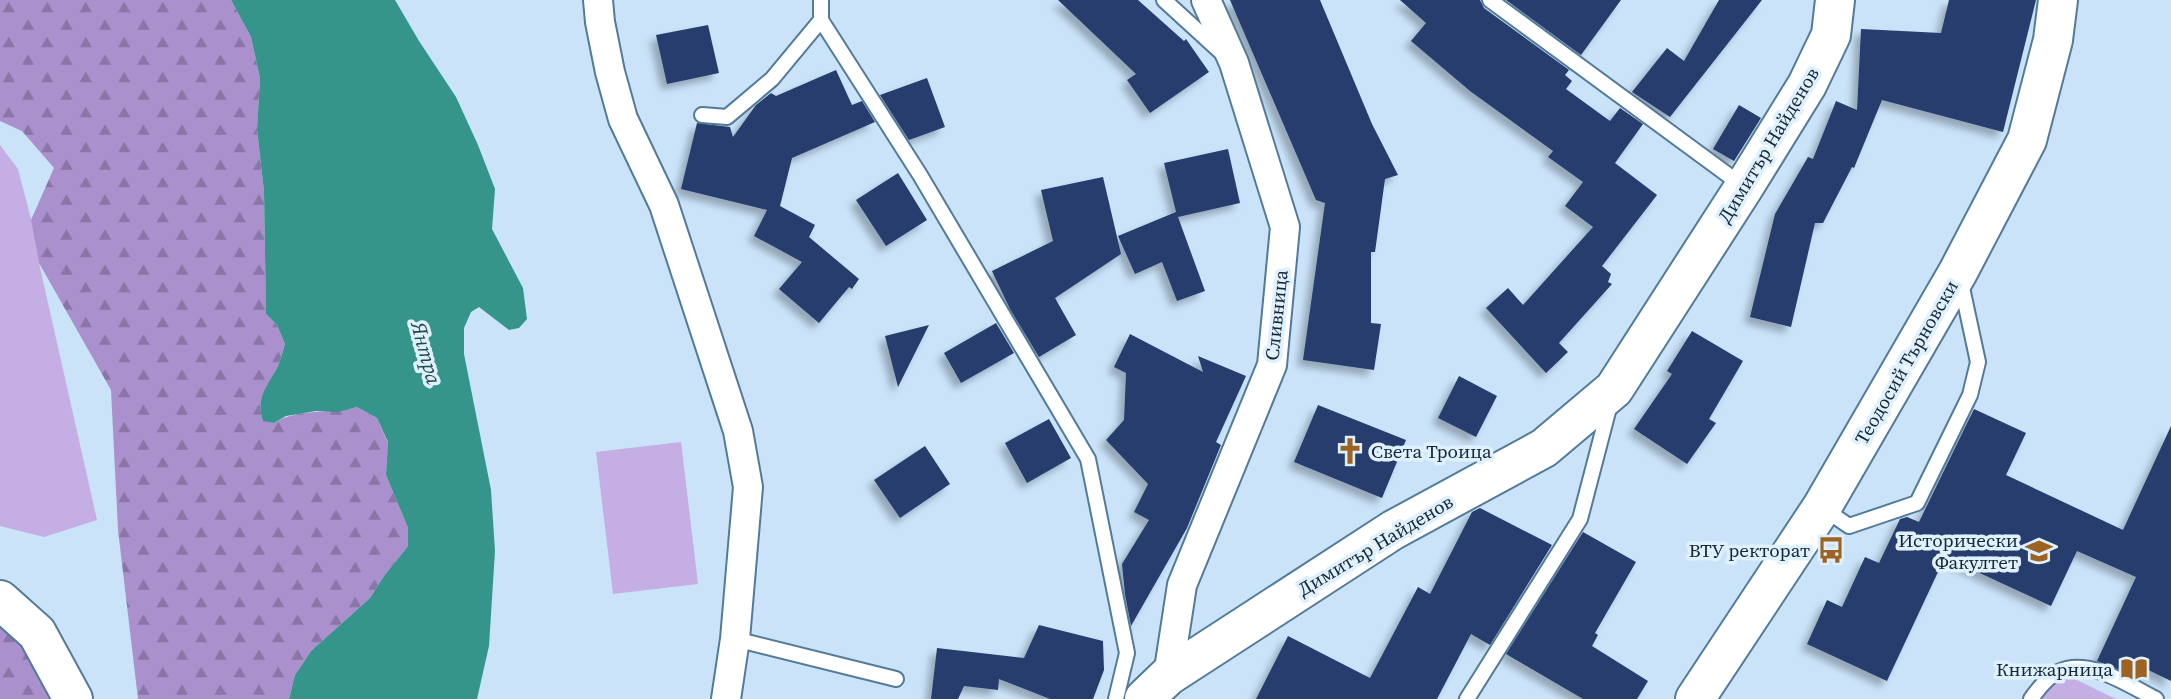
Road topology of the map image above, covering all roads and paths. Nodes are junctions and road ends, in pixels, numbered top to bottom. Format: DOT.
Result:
graph roads {
  1 [pos="598,0"];
  2 [pos="821,0"];
  3 [pos="1164,0"];
  4 [pos="1206,0"];
  5 [pos="1490,0"];
  6 [pos="1835,0"];
  7 [pos="2059,0"];
  8 [pos="821,19"];
  9 [pos="1234,63"];
  10 [pos="702,114"];
  11 [pos="1744,187"];
  12 [pos="1958,272"];
  13 [pos="1614,389"];
  14 [pos="1822,507"];
  15 [pos="0,600"];
  16 [pos="735,639"];
  17 [pos="896,679"];
  18 [pos="1156,688"];
  19 [pos="73,699"];
  20 [pos="726,699"];
  21 [pos="1116,699"];
  22 [pos="1467,699"];
  23 [pos="1695,699"];
  24 [pos="2031,699"];
  25 [pos="2156,699"];
  1 -- 16 [label="street"];
  2 -- 8 [label="lane"];
  3 -- 9 [label="lane"];
  4 -- 9 [label="street, Сливница"];
  5 -- 11 [label="lane"];
  6 -- 11 [label="street, Димитър Найденов"];
  7 -- 12 [label="street, Теодосий Търновски"];
  8 -- 10 [label="lane"];
  8 -- 21 [label="lane"];
  9 -- 18 [label="street, Сливница"];
  11 -- 13 [label="street, Димитър Найденов"];
  12 -- 14 [label="street, Теодосий Търновски"];
  12 -- 14 [label="lane"];
  13 -- 18 [label="street, Димитър Найденов"];
  13 -- 22 [label="lane, Димитър Найденов"];
  14 -- 23 [label="street, Теодосий Търновски"];
  15 -- 19 [label="street"];
  16 -- 17 [label="lane"];
  16 -- 20 [label="street"];
  24 -- 25 [label="lane"];
}
